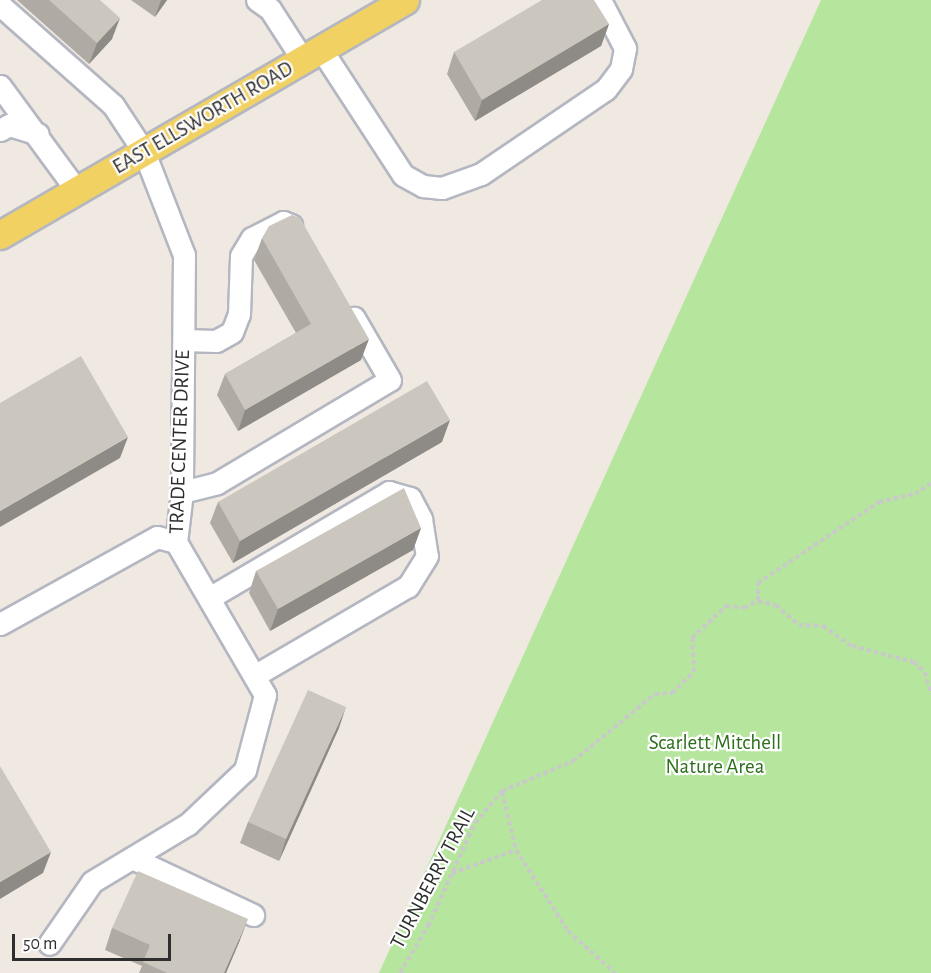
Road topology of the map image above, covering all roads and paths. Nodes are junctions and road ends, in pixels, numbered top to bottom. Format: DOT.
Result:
graph roads {
  1 [pos="257,0"];
  2 [pos="405,0"];
  3 [pos="600,0"];
  4 [pos="0,5"];
  5 [pos="312,54"];
  6 [pos="0,86"];
  7 [pos="0,130"];
  8 [pos="38,134"];
  9 [pos="144,152"];
  10 [pos="77,191"];
  11 [pos="0,235"];
  12 [pos="308,239"];
  13 [pos="343,299"];
  14 [pos="184,340"];
  15 [pos="931,483"];
  16 [pos="182,492"];
  17 [pos="176,542"];
  18 [pos="209,598"];
  19 [pos="758,601"];
  20 [pos="0,624"];
  21 [pos="254,676"];
  22 [pos="931,694"];
  23 [pos="502,791"];
  24 [pos="516,850"];
  25 [pos="132,858"];
  26 [pos="451,874"];
  27 [pos="253,915"];
  28 [pos="49,944"];
  29 [pos="400,973"];
  30 [pos="615,973"];
  1 -- 5 [label="street"];
  2 -- 5 [label="main road, EAST ELLSWORTH ROAD"];
  3 -- 5 [label="street"];
  4 -- 9 [label="street, TRADE CENTER DRIVE"];
  5 -- 9 [label="main road, EAST ELLSWORTH ROAD"];
  6 -- 8 [label="street"];
  7 -- 8 [label="street"];
  8 -- 10 [label="street"];
  9 -- 10 [label="main road, EAST ELLSWORTH ROAD"];
  9 -- 14 [label="street, TRADE CENTER DRIVE"];
  10 -- 11 [label="main road, EAST ELLSWORTH ROAD"];
  12 -- 14 [label="street"];
  13 -- 16 [label="street"];
  14 -- 16 [label="street, TRADE CENTER DRIVE"];
  15 -- 19 [label="path"];
  16 -- 17 [label="street, TRADE CENTER DRIVE"];
  17 -- 18 [label="street, TRADE CENTER DRIVE"];
  17 -- 20 [label="street"];
  18 -- 21 [label="street, TRADE CENTER DRIVE"];
  18 -- 21 [label="street"];
  19 -- 22 [label="path"];
  19 -- 23 [label="path, TURNBERRY TRAIL"];
  21 -- 25 [label="street, TRADE CENTER DRIVE"];
  23 -- 24 [label="path"];
  23 -- 26 [label="path, TURNBERRY TRAIL"];
  24 -- 26 [label="path"];
  24 -- 30 [label="path"];
  25 -- 27 [label="street"];
  25 -- 28 [label="street, TRADE CENTER DRIVE"];
  26 -- 29 [label="path, TURNBERRY TRAIL"];
}
